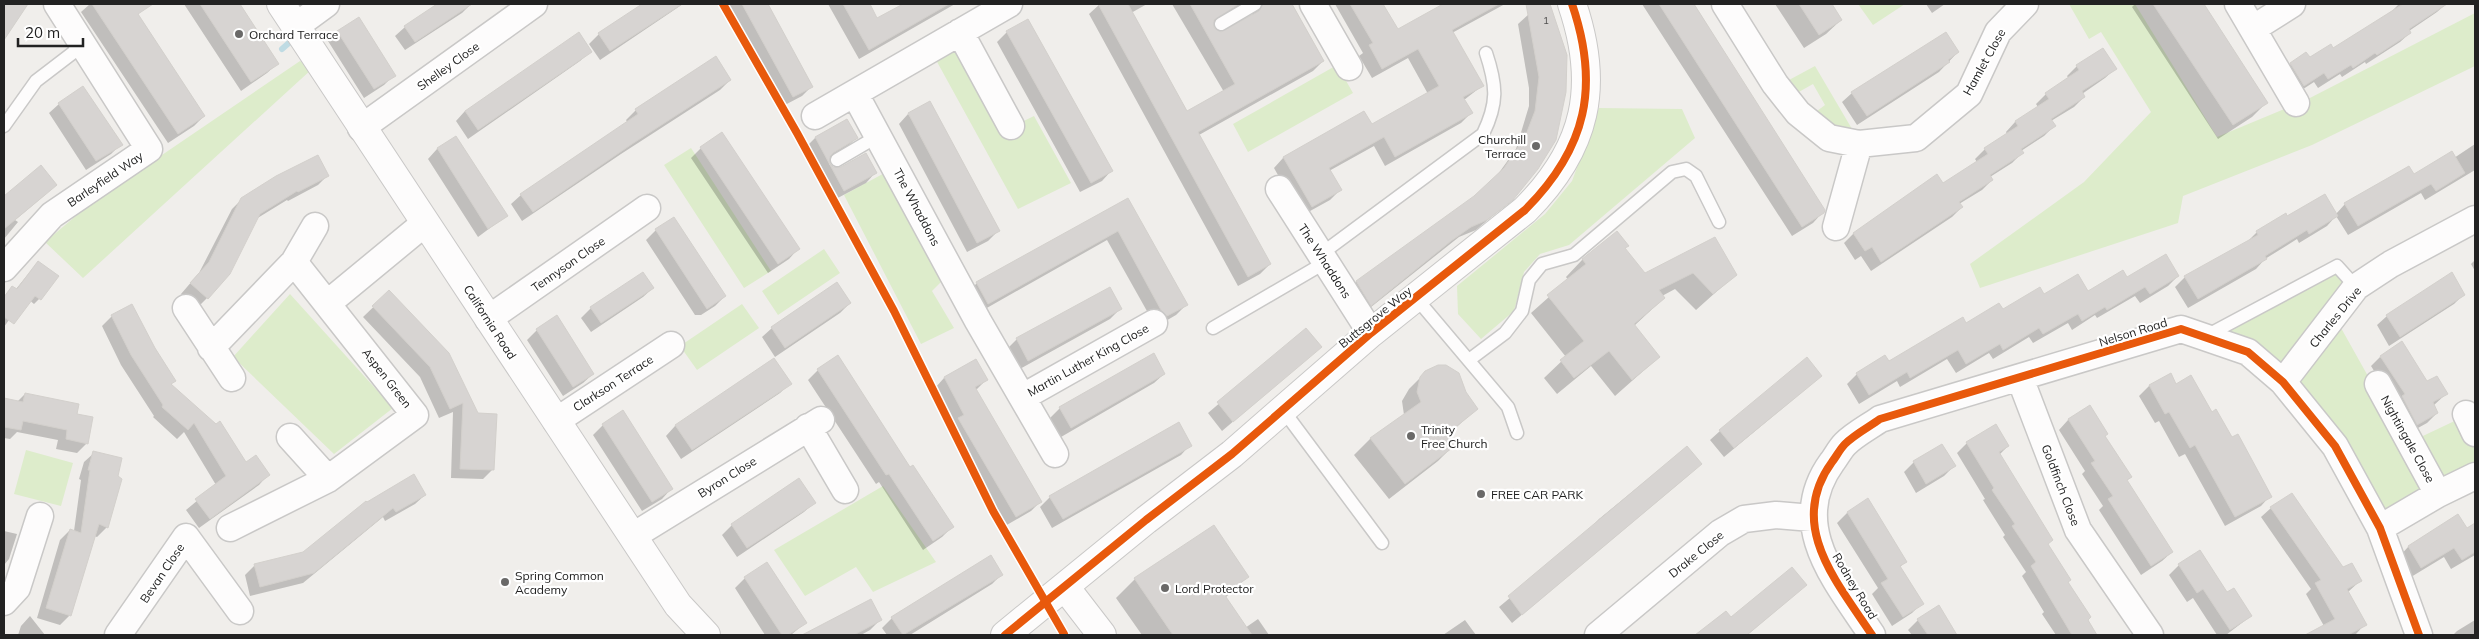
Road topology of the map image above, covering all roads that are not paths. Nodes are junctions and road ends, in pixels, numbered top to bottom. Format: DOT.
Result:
graph roads {
  1 [pos="57,4"];
  2 [pos="281,4"];
  3 [pos="326,4"];
  4 [pos="534,4"];
  5 [pos="1009,4"];
  6 [pos="1255,4"];
  7 [pos="1313,4"];
  8 [pos="1572,4"];
  9 [pos="1725,4"];
  10 [pos="2025,4"];
  11 [pos="2238,4"];
  12 [pos="2292,4"];
  13 [pos="1221,24"];
  14 [pos="296,26"];
  15 [pos="2254,28"];
  16 [pos="960,32"];
  17 [pos="83,45"];
  18 [pos="1486,53"];
  19 [pos="1349,67"];
  20 [pos="855,94"];
  21 [pos="2296,103"];
  22 [pos="815,116"];
  23 [pos="4,126"];
  24 [pos="1011,126"];
  25 [pos="361,128"];
  26 [pos="878,136"];
  27 [pos="1858,144"];
  28 [pos="837,160"];
  29 [pos="1279,189"];
  30 [pos="648,208"];
  31 [pos="2475,219"];
  32 [pos="1719,222"];
  33 [pos="425,223"];
  34 [pos="315,226"];
  35 [pos="1836,227"];
  36 [pos="1323,258"];
  37 [pos="294,262"];
  38 [pos="4,268"];
  39 [pos="2356,287"];
  40 [pos="1416,298"];
  41 [pos="328,303"];
  42 [pos="186,308"];
  43 [pos="488,319"];
  44 [pos="978,321"];
  45 [pos="1154,323"];
  46 [pos="1213,328"];
  47 [pos="1371,334"];
  48 [pos="2205,337"];
  49 [pos="671,345"];
  50 [pos="211,348"];
  51 [pos="1469,360"];
  52 [pos="232,378"];
  53 [pos="2020,378"];
  54 [pos="2283,382"];
  55 [pos="2378,384"];
  56 [pos="1023,397"];
  57 [pos="1283,410"];
  58 [pos="556,421"];
  59 [pos="1517,433"];
  60 [pos="290,437"];
  61 [pos="1055,454"];
  62 [pos="2475,476"];
  63 [pos="328,480"];
  64 [pos="844,490"];
  65 [pos="2438,494"];
  66 [pos="40,516"];
  67 [pos="1812,518"];
  68 [pos="230,528"];
  69 [pos="2380,528"];
  70 [pos="633,536"];
  71 [pos="1382,543"];
  72 [pos="1065,587"];
  73 [pos="4,602"];
  74 [pos="240,611"];
  75 [pos="118,635"];
  76 [pos="706,635"];
  77 [pos="1005,635"];
  78 [pos="1102,635"];
  79 [pos="1598,635"];
  80 [pos="1872,635"];
  81 [pos="2150,635"];
  82 [pos="2419,635"];
  1 -- 17 [label="street, Barleyfield Way"];
  2 -- 14 [label="street, California Road"];
  3 -- 14 [label="street"];
  4 -- 25 [label="street, Shelley Close"];
  5 -- 16 [label="street"];
  6 -- 13 [label="lane"];
  7 -- 19 [label="street"];
  8 -- 40 [label="street, Buttsgrove Way"];
  9 -- 27 [label="street, Hamlet Close"];
  10 -- 27 [label="street, Hamlet Close"];
  11 -- 15 [label="street"];
  12 -- 15 [label="street"];
  14 -- 25 [label="street, California Road"];
  15 -- 21 [label="street"];
  16 -- 20 [label="street"];
  16 -- 24 [label="street"];
  17 -- 23 [label="lane"];
  17 -- 38 [label="street, Barleyfield Way"];
  18 -- 36 [label="lane"];
  20 -- 22 [label="street"];
  20 -- 26 [label="street, The Whaddons"];
  25 -- 33 [label="street, California Road"];
  26 -- 28 [label="lane"];
  26 -- 44 [label="street, The Whaddons"];
  27 -- 35 [label="street"];
  29 -- 36 [label="street, The Whaddons"];
  30 -- 43 [label="street, Tennyson Close"];
  31 -- 39 [label="street, Charles Drive"];
  32 -- 51 [label="lane"];
  33 -- 41 [label="street"];
  33 -- 43 [label="street, California Road"];
  34 -- 37 [label="street"];
  36 -- 46 [label="lane"];
  36 -- 47 [label="street, The Whaddons"];
  37 -- 41 [label="street, Aspen Green"];
  37 -- 50 [label="street"];
  39 -- 48 [label="lane"];
  39 -- 54 [label="street, Charles Drive"];
  40 -- 47 [label="street, Buttsgrove Way"];
  40 -- 51 [label="lane"];
  41 -- 63 [label="street, Aspen Green"];
  42 -- 50 [label="street"];
  43 -- 58 [label="street, California Road"];
  44 -- 56 [label="street, Martin Luther King Close"];
  45 -- 56 [label="street, Martin Luther King Close"];
  47 -- 57 [label="street, Buttsgrove Way"];
  48 -- 53 [label="street, Nelson Road"];
  48 -- 54 [label="street, Nelson Road"];
  49 -- 58 [label="street, Clarkson Terrace"];
  50 -- 52 [label="street"];
  51 -- 59 [label="lane"];
  53 -- 67 [label="street, Nelson Road"];
  53 -- 81 [label="street, Goldfinch Close"];
  54 -- 69 [label="street, Nelson Road"];
  55 -- 65 [label="street, Nightingale Close"];
  56 -- 61 [label="street, Martin Luther King Close"];
  57 -- 71 [label="lane"];
  57 -- 72 [label="street, Buttsgrove Way"];
  58 -- 70 [label="street, California Road"];
  60 -- 63 [label="street"];
  62 -- 65 [label="street, Nightingale Close"];
  63 -- 68 [label="street, Aspen Green"];
  64 -- 70 [label="street, Byron Close"];
  65 -- 69 [label="street, Nightingale Close"];
  66 -- 73 [label="street"];
  67 -- 79 [label="street, Drake Close"];
  67 -- 80 [label="street, Rodney Road"];
  69 -- 82 [label="street, Nelson Road"];
  70 -- 76 [label="street, California Road"];
  72 -- 77 [label="street"];
  72 -- 78 [label="street"];
  74 -- 75 [label="street, Bevan Close"];
}
